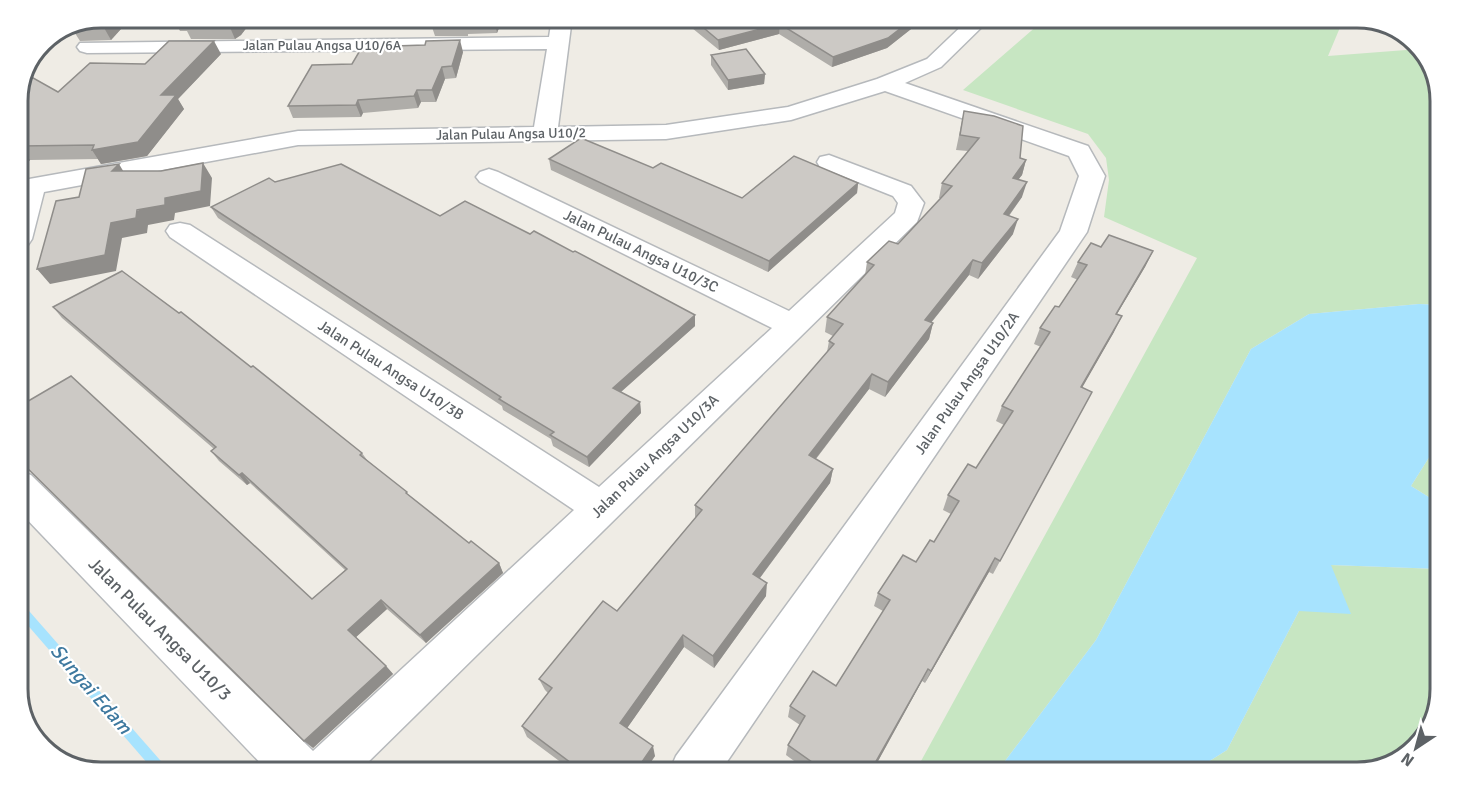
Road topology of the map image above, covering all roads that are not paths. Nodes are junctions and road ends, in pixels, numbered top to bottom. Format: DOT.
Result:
graph roads {
  1 [pos="560,29"];
  2 [pos="970,29"];
  3 [pos="557,43"];
  4 [pos="87,47"];
  5 [pos="885,84"];
  6 [pos="545,133"];
  7 [pos="829,162"];
  8 [pos="489,177"];
  9 [pos="29,187"];
  10 [pos="180,231"];
  11 [pos="792,325"];
  12 [pos="29,497"];
  13 [pos="601,508"];
  14 [pos="291,762"];
  15 [pos="335,762"];
  16 [pos="699,762"];
  1 -- 3 [label="street"];
  2 -- 5 [label="street, Jalan Pulau Angsa U10/2"];
  3 -- 4 [label="street, Jalan Pulau Angsa U10/6A"];
  3 -- 6 [label="street"];
  5 -- 6 [label="street, Jalan Pulau Angsa U10/2"];
  5 -- 16 [label="street, Jalan Pulau Angsa U10/2A"];
  6 -- 9 [label="street, Jalan Pulau Angsa U10/2"];
  7 -- 11 [label="street, Jalan Pulau Angsa U10/3A"];
  8 -- 11 [label="street, Jalan Pulau Angsa U10/3C"];
  10 -- 13 [label="street, Jalan Pulau Angsa U10/3B"];
  11 -- 13 [label="street, Jalan Pulau Angsa U10/3A"];
  12 -- 14 [label="street, Jalan Pulau Angsa U10/3"];
  13 -- 15 [label="street, Jalan Pulau Angsa U10/3A"];
}
